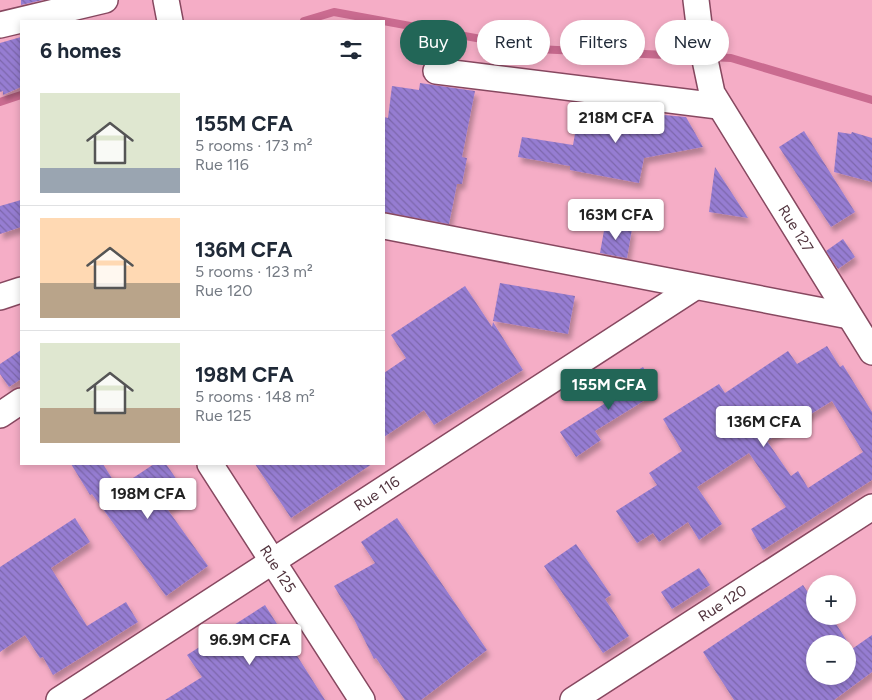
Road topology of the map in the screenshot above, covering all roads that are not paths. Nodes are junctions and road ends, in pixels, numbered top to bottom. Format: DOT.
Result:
graph roads {
  1 [pos="105,0"];
  2 [pos="166,0"];
  3 [pos="696,0"];
  4 [pos="20,20"];
  5 [pos="21,20"];
  6 [pos="170,20"];
  7 [pos="0,25"];
  8 [pos="436,71"];
  9 [pos="718,106"];
  10 [pos="385,226"];
  11 [pos="695,287"];
  12 [pos="20,290"];
  13 [pos="0,297"];
  14 [pos="849,316"];
  15 [pos="872,352"];
  16 [pos="20,402"];
  17 [pos="0,415"];
  18 [pos="211,465"];
  19 [pos="872,508"];
  20 [pos="273,561"];
  21 [pos="59,700"];
  22 [pos="362,700"];
  23 [pos="573,700"];
  1 -- 5 [label="street"];
  2 -- 6 [label="street"];
  3 -- 9 [label="street, Rue 127"];
  4 -- 7 [label="street"];
  8 -- 9 [label="street"];
  9 -- 14 [label="street, Rue 127"];
  10 -- 11 [label="street"];
  11 -- 14 [label="street"];
  11 -- 20 [label="street, Rue 116"];
  12 -- 13 [label="street"];
  14 -- 15 [label="street, Rue 127"];
  16 -- 17 [label="street"];
  18 -- 20 [label="street, Rue 125"];
  19 -- 23 [label="street, Rue 120"];
  20 -- 21 [label="street, Rue 116"];
  20 -- 22 [label="street, Rue 125"];
}
